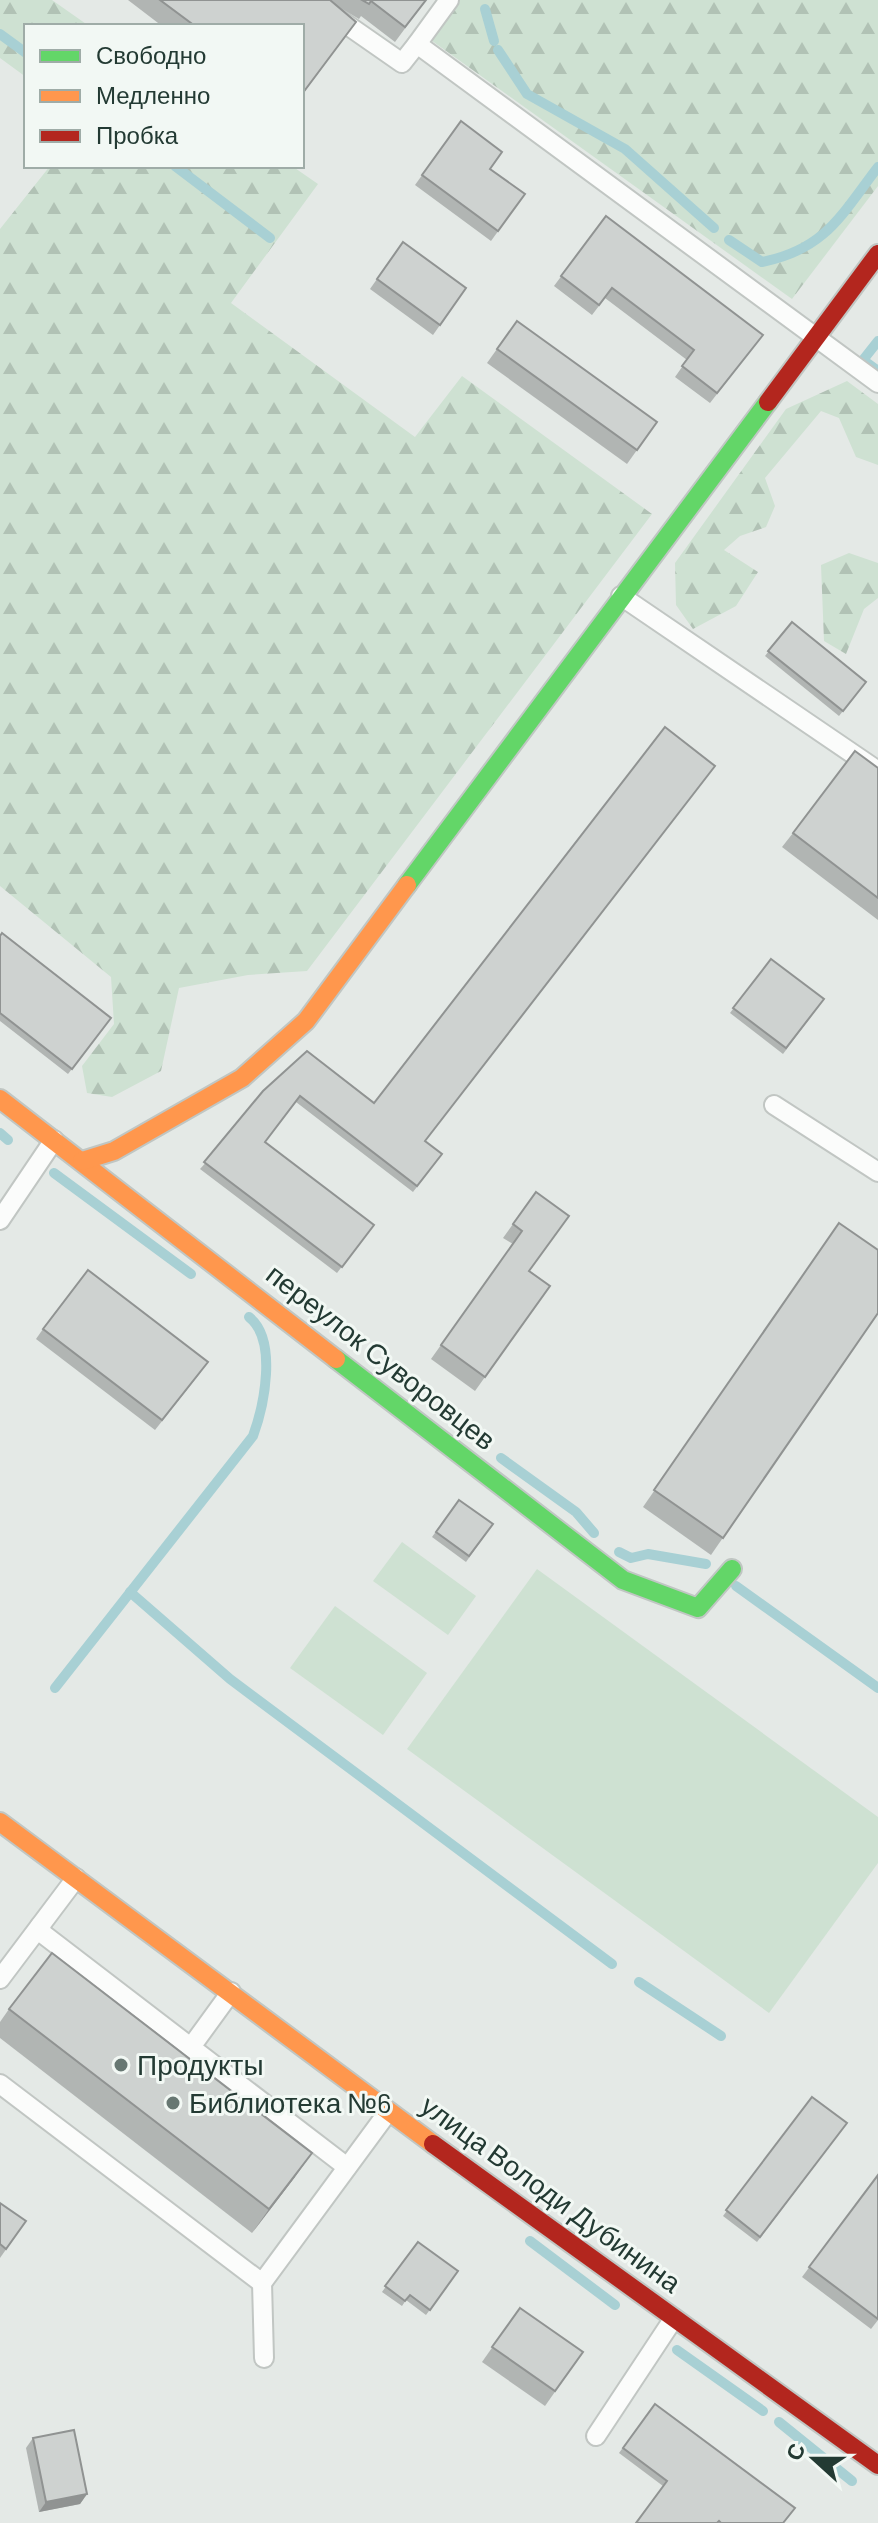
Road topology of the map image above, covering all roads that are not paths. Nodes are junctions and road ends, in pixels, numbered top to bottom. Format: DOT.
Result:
graph roads {
  1 [pos="449,0"];
  2 [pos="333,15"];
  3 [pos="417,44"];
  4 [pos="878,254"];
  5 [pos="816,336"];
  6 [pos="878,383"];
  7 [pos="621,596"];
  8 [pos="878,771"];
  9 [pos="0,1099"];
  10 [pos="774,1105"];
  11 [pos="54,1140"];
  12 [pos="82,1161"];
  13 [pos="878,1172"];
  14 [pos="0,1220"];
  15 [pos="732,1569"];
  16 [pos="0,1822"];
  17 [pos="76,1878"];
  18 [pos="40,1926"];
  19 [pos="0,1979"];
  20 [pos="231,1992"];
  21 [pos="191,2047"];
  22 [pos="0,2084"];
  23 [pos="388,2111"];
  24 [pos="347,2167"];
  25 [pos="262,2283"];
  26 [pos="674,2318"];
  27 [pos="264,2358"];
  28 [pos="596,2436"];
  29 [pos="878,2465"];
  1 -- 3 [label="lane"];
  2 -- 3 [label="lane"];
  3 -- 5 [label="lane"];
  4 -- 5 [label="street"];
  5 -- 6 [label="lane"];
  5 -- 7 [label="street"];
  7 -- 8 [label="lane"];
  7 -- 12 [label="street"];
  9 -- 11 [label="street, переулок Суворовцев"];
  10 -- 13 [label="lane"];
  11 -- 12 [label="street, переулок Суворовцев"];
  11 -- 14 [label="lane"];
  12 -- 15 [label="street, переулок Суворовцев"];
  16 -- 17 [label="street, улица Володи Дубинина"];
  17 -- 18 [label="lane"];
  17 -- 20 [label="street, улица Володи Дубинина"];
  18 -- 19 [label="lane"];
  18 -- 21 [label="lane"];
  20 -- 21 [label="lane"];
  20 -- 23 [label="street, улица Володи Дубинина"];
  21 -- 24 [label="lane"];
  22 -- 25 [label="lane"];
  23 -- 24 [label="lane"];
  23 -- 26 [label="street, улица Володи Дубинина"];
  24 -- 25 [label="lane"];
  25 -- 27 [label="lane"];
  26 -- 28 [label="lane"];
  26 -- 29 [label="street, улица Володи Дубинина"];
}
